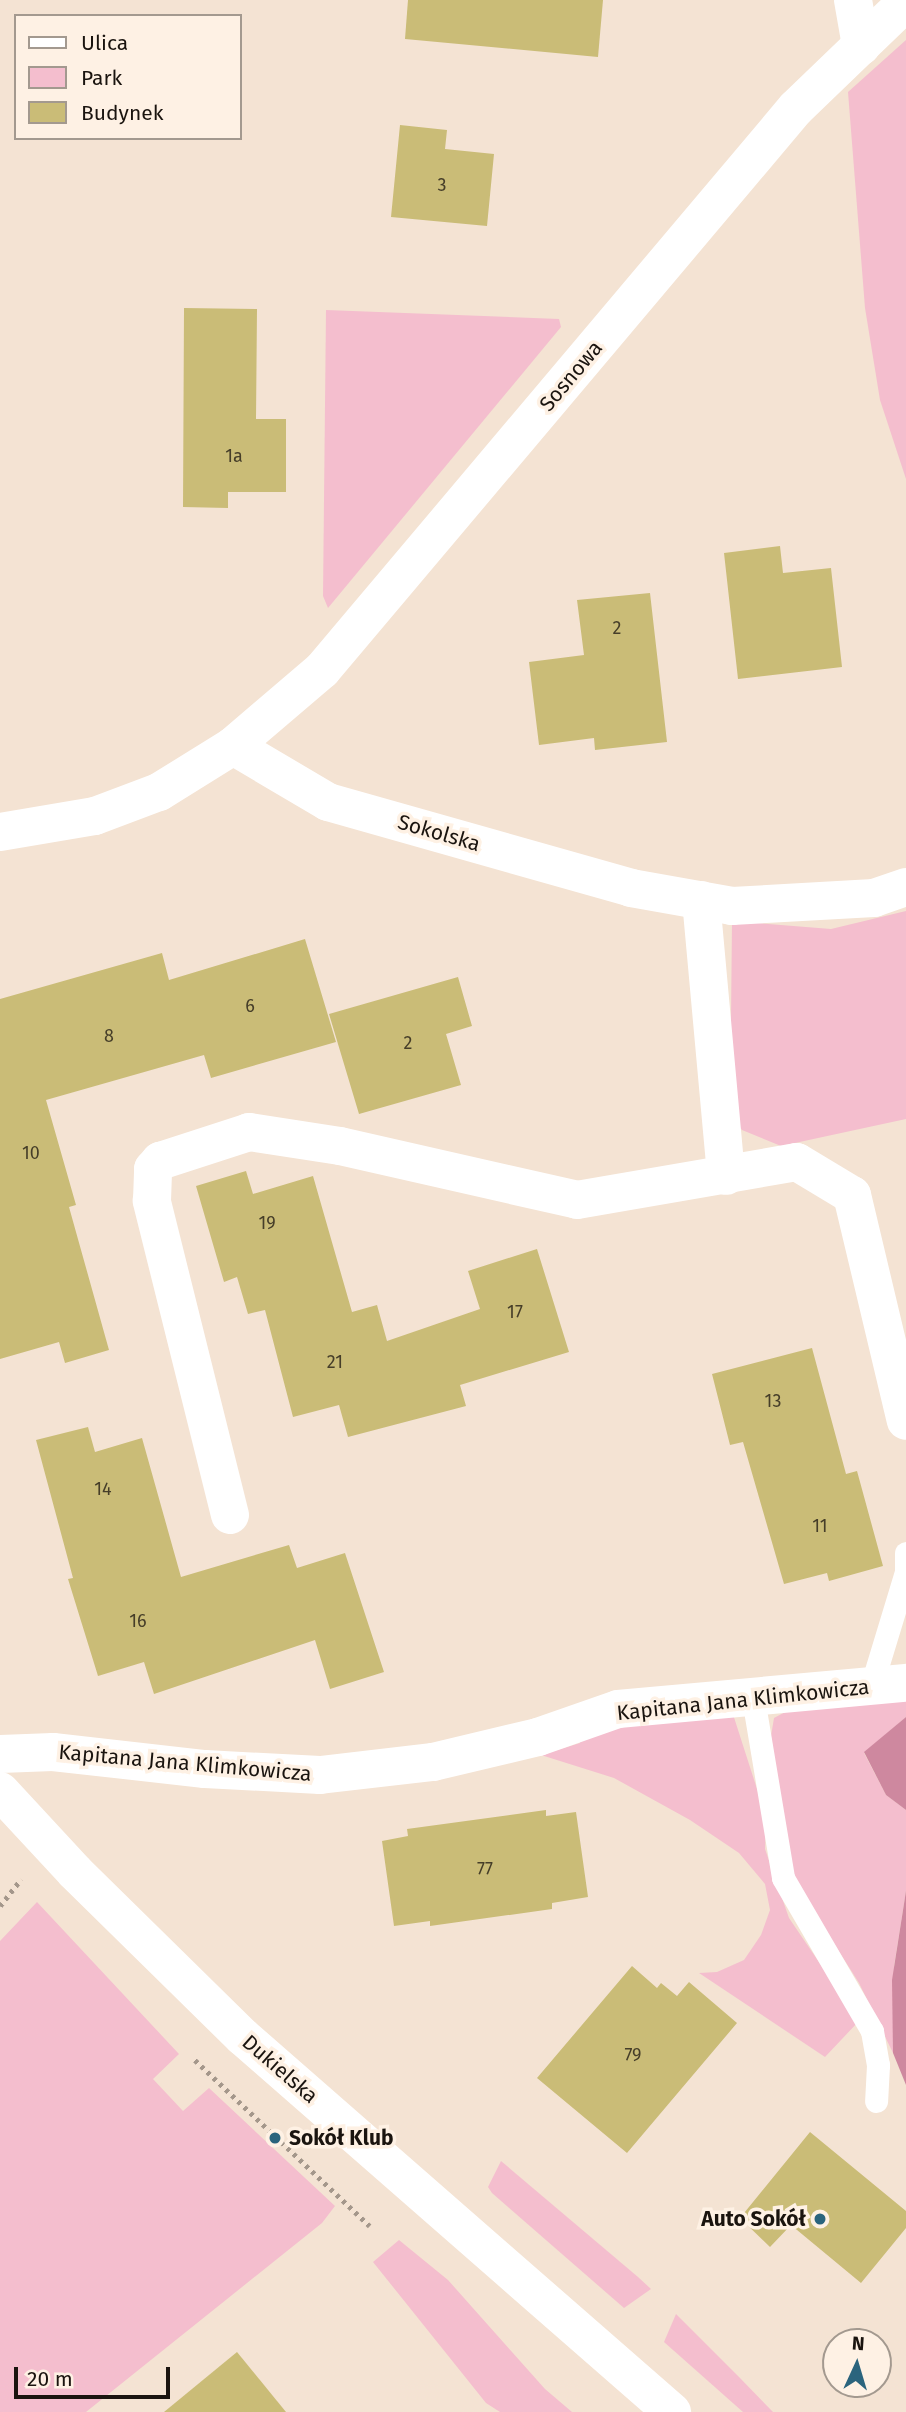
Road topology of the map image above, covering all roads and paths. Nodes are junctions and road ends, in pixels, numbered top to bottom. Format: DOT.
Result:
graph roads {
  1 [pos="853,0"];
  2 [pos="906,2"];
  3 [pos="861,46"];
  4 [pos="233,746"];
  5 [pos="0,832"];
  6 [pos="906,887"];
  7 [pos="701,900"];
  8 [pos="726,1176"];
  9 [pos="906,1421"];
  10 [pos="230,1514"];
  11 [pos="906,1553"];
  12 [pos="888,1685"];
  13 [pos="753,1698"];
  14 [pos="0,1754"];
  15 [pos="1,1794"];
  16 [pos="23,1876"];
  17 [pos="0,1906"];
  18 [pos="876,2101"];
  19 [pos="672,2412"];
  1 -- 3 [label="street"];
  2 -- 3 [label="street, Sosnowa"];
  3 -- 4 [label="street, Sosnowa"];
  4 -- 5 [label="street"];
  4 -- 7 [label="street, Sokolska"];
  6 -- 7 [label="street, Sokolska"];
  7 -- 8 [label="street"];
  8 -- 9 [label="street"];
  8 -- 10 [label="street"];
  11 -- 12 [label="lane"];
  12 -- 13 [label="street, Kapitana Jana Klimkowicza"];
  13 -- 14 [label="street, Kapitana Jana Klimkowicza"];
  13 -- 18 [label="lane"];
  15 -- 19 [label="street, Dukielska"];
  16 -- 17 [label="path"];
}
